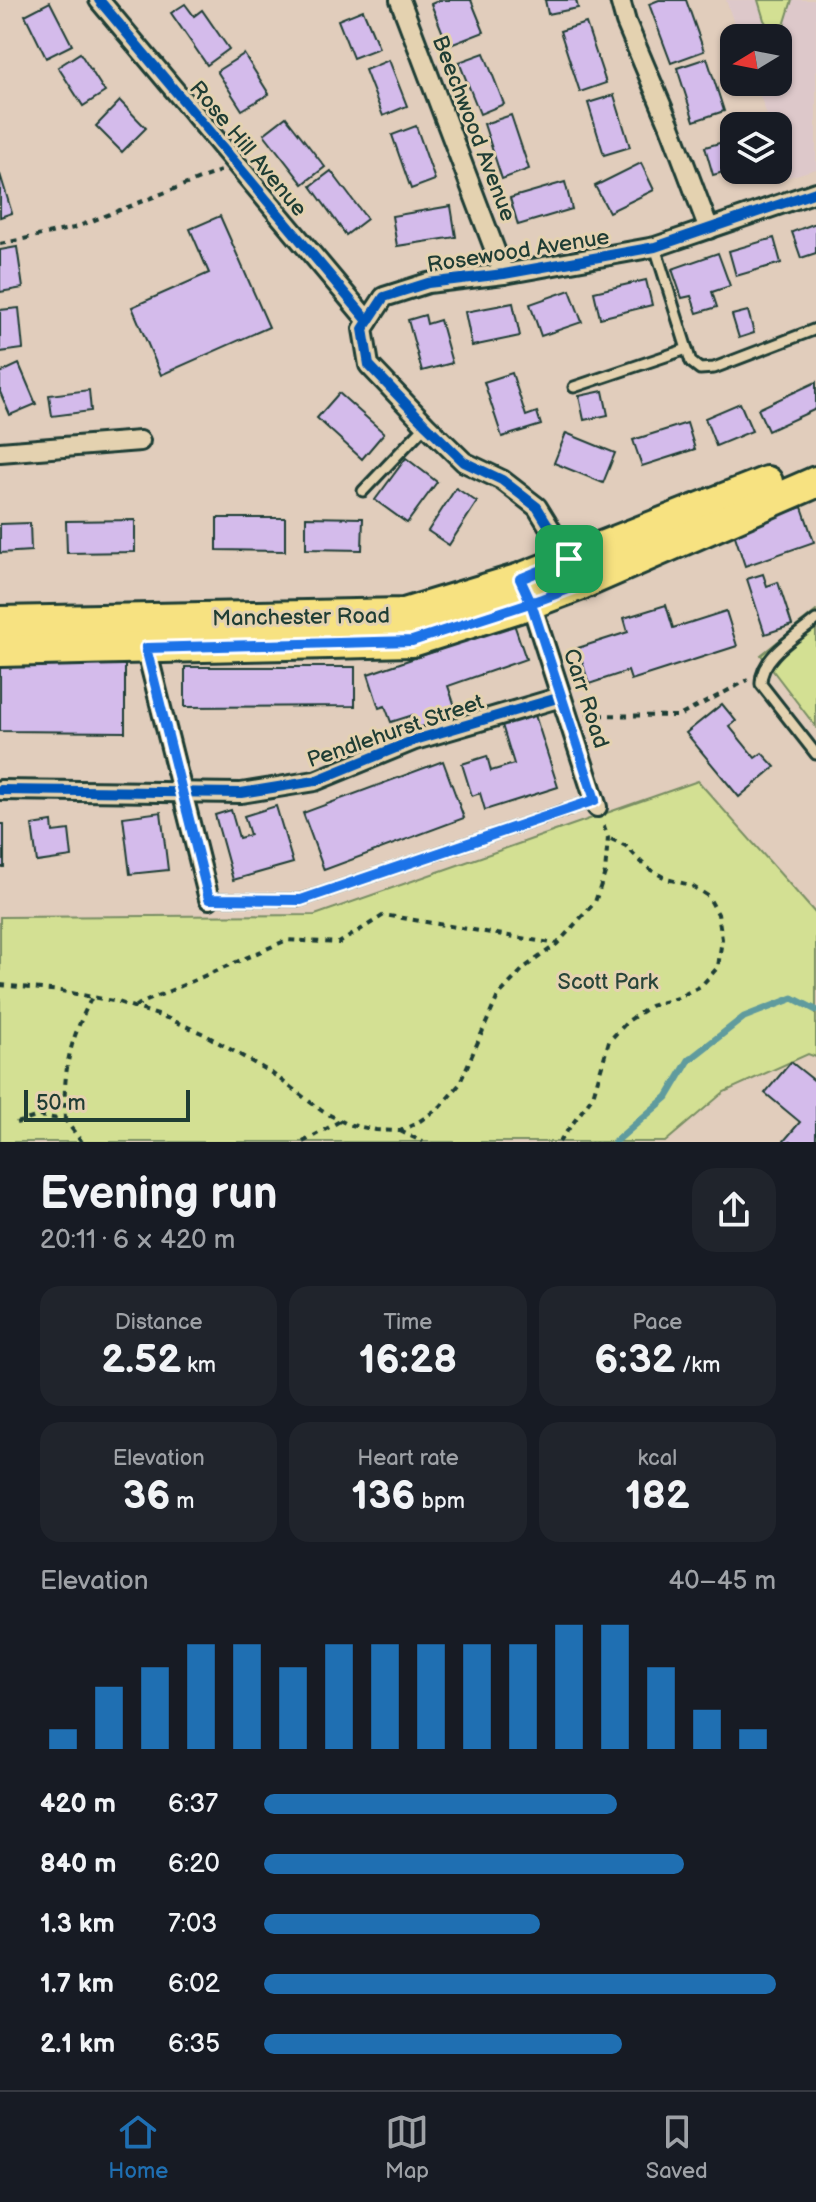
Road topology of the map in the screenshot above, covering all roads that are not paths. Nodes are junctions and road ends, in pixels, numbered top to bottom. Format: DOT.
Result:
graph roads {
  1 [pos="99,0"];
  2 [pos="400,0"];
  3 [pos="620,0"];
  4 [pos="816,192"];
  5 [pos="709,229"];
  6 [pos="655,247"];
  7 [pos="504,274"];
  8 [pos="368,321"];
  9 [pos="816,329"];
  10 [pos="687,349"];
  11 [pos="574,387"];
  12 [pos="426,425"];
  13 [pos="140,441"];
  14 [pos="0,452"];
  15 [pos="815,482"];
  16 [pos="363,491"];
  17 [pos="574,572"];
  18 [pos="526,591"];
  19 [pos="137,619"];
  20 [pos="816,620"];
  21 [pos="0,622"];
  22 [pos="146,648"];
  23 [pos="0,651"];
  24 [pos="564,706"];
  25 [pos="816,754"];
  26 [pos="0,790"];
  27 [pos="183,792"];
  28 [pos="596,804"];
  29 [pos="209,899"];
  1 -- 8 [label="street, Rose Hill Avenue"];
  2 -- 7 [label="street, Beechwood Avenue"];
  3 -- 5 [label="street"];
  4 -- 5 [label="street, Rosewood Avenue"];
  5 -- 6 [label="street, Rosewood Avenue"];
  6 -- 7 [label="street, Rosewood Avenue"];
  6 -- 10 [label="lane"];
  7 -- 8 [label="street, Rosewood Avenue"];
  8 -- 12 [label="street"];
  9 -- 10 [label="lane"];
  10 -- 11 [label="lane"];
  12 -- 16 [label="lane"];
  12 -- 17 [label="street"];
  13 -- 14 [label="street"];
  15 -- 17 [label="main road, Manchester Road"];
  17 -- 18 [label="main road, Manchester Road"];
  18 -- 19 [label="main road, Manchester Road"];
  18 -- 22 [label="main road, Manchester Road"];
  18 -- 24 [label="street, Carr Road"];
  19 -- 21 [label="main road, Manchester Road"];
  19 -- 22 [label="main road"];
  20 -- 25 [label="lane"];
  22 -- 23 [label="main road, Manchester Road"];
  22 -- 27 [label="street"];
  24 -- 27 [label="street, Pendlehurst Street"];
  24 -- 28 [label="street, Carr Road"];
  26 -- 27 [label="street, Pendlehurst Street"];
  27 -- 29 [label="street"];
  28 -- 29 [label="lane"];
}
